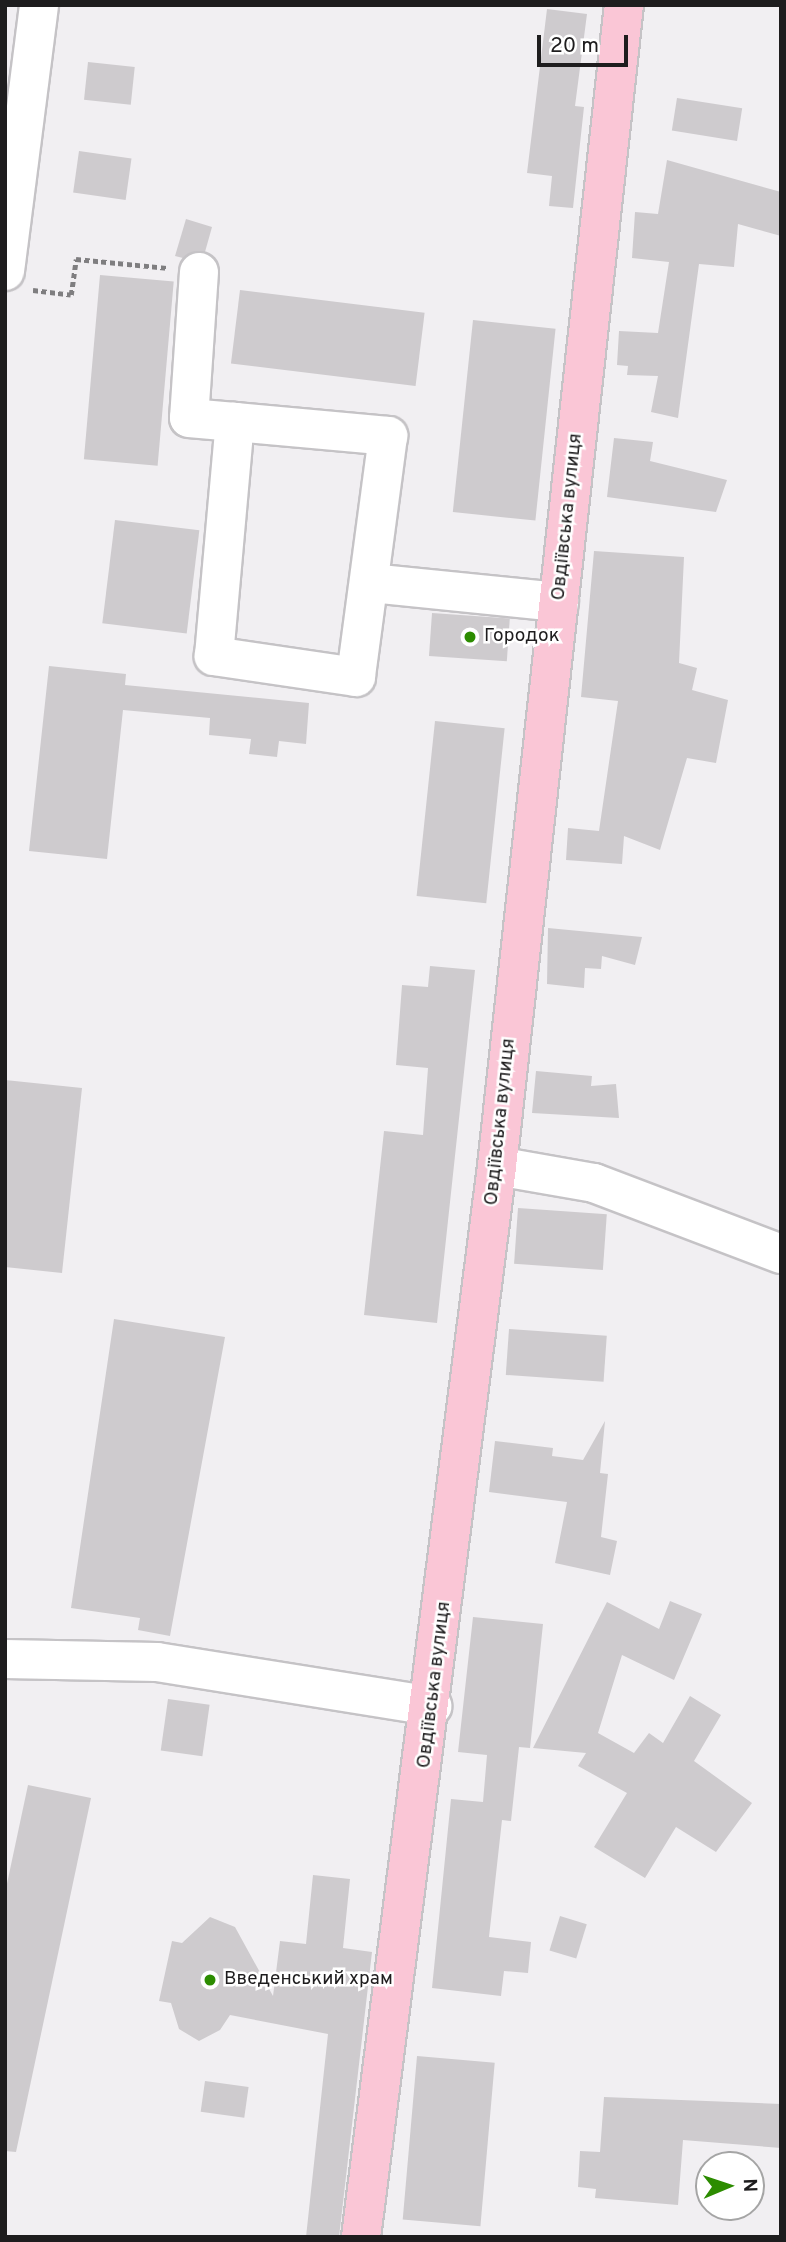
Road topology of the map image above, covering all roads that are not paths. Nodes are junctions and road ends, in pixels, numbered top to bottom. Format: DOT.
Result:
graph roads {
  1 [pos="39,5"];
  2 [pos="624,5"];
  3 [pos="199,272"];
  4 [pos="16,280"];
  5 [pos="235,422"];
  6 [pos="371,583"];
  7 [pos="559,602"];
  8 [pos="497,1166"];
  9 [pos="781,1254"];
  10 [pos="5,1659"];
  11 [pos="433,1706"];
  12 [pos="361,2237"];
  1 -- 4 [label="street"];
  2 -- 7 [label="main road, Овдіївська вулиця"];
  3 -- 5 [label="street"];
  5 -- 6 [label="street"];
  5 -- 6 [label="street"];
  6 -- 7 [label="street"];
  7 -- 8 [label="main road, Овдіївська вулиця"];
  8 -- 9 [label="street"];
  8 -- 11 [label="main road, Овдіївська вулиця"];
  10 -- 11 [label="street"];
  11 -- 12 [label="main road, Овдіївська вулиця"];
}
